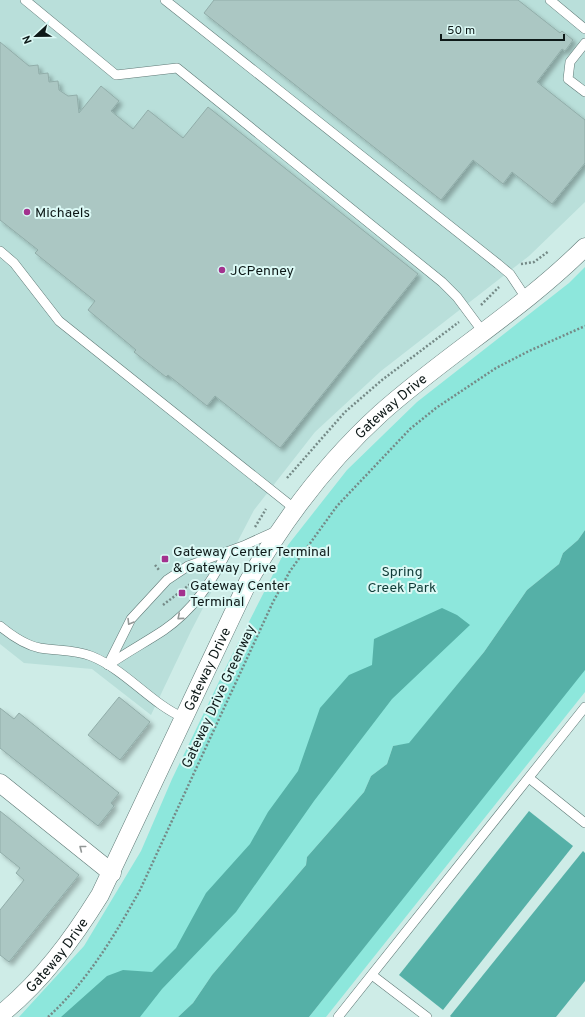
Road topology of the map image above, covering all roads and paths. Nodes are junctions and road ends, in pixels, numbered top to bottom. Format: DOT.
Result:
graph roads {
  1 [pos="25,0"];
  2 [pos="164,0"];
  3 [pos="550,0"];
  4 [pos="585,29"];
  5 [pos="585,43"];
  6 [pos="585,92"];
  7 [pos="585,247"];
  8 [pos="0,251"];
  9 [pos="549,251"];
  10 [pos="521,264"];
  11 [pos="498,287"];
  12 [pos="526,298"];
  13 [pos="481,305"];
  14 [pos="459,322"];
  15 [pos="585,326"];
  16 [pos="483,332"];
  17 [pos="287,478"];
  18 [pos="266,509"];
  19 [pos="295,509"];
  20 [pos="282,528"];
  21 [pos="252,532"];
  22 [pos="228,552"];
  23 [pos="155,565"];
  24 [pos="159,570"];
  25 [pos="196,580"];
  26 [pos="175,590"];
  27 [pos="178,594"];
  28 [pos="160,609"];
  29 [pos="0,626"];
  30 [pos="108,665"];
  31 [pos="585,707"];
  32 [pos="184,718"];
  33 [pos="529,778"];
  34 [pos="0,783"];
  35 [pos="585,823"];
  36 [pos="112,873"];
  37 [pos="372,975"];
  38 [pos="0,1015"];
  39 [pos="48,1017"];
  40 [pos="338,1017"];
  41 [pos="427,1017"];
  1 -- 16 [label="lane"];
  2 -- 12 [label="lane"];
  3 -- 4 [label="lane"];
  5 -- 6 [label="lane"];
  7 -- 12 [label="street, Gateway Drive"];
  8 -- 19 [label="lane"];
  9 -- 10 [label="path"];
  11 -- 13 [label="path"];
  12 -- 16 [label="street, Gateway Drive"];
  14 -- 17 [label="path"];
  15 -- 39 [label="path, Gateway Drive Greenway"];
  16 -- 19 [label="street, Gateway Drive"];
  18 -- 21 [label="path"];
  19 -- 20 [label="street, Gateway Drive"];
  20 -- 22 [label="lane"];
  20 -- 32 [label="street, Gateway Drive"];
  22 -- 30 [label="lane, one-way"];
  22 -- 30 [label="lane, one-way"];
  23 -- 24 [label="path"];
  25 -- 27 [label="path"];
  26 -- 27 [label="path"];
  27 -- 28 [label="path"];
  29 -- 30 [label="lane"];
  30 -- 32 [label="lane"];
  31 -- 33 [label="lane"];
  32 -- 36 [label="street, Gateway Drive"];
  33 -- 35 [label="lane"];
  33 -- 37 [label="lane"];
  36 -- 34 [label="street, one-way"];
  36 -- 38 [label="street, Gateway Drive"];
  37 -- 40 [label="lane"];
  37 -- 41 [label="lane"];
}
